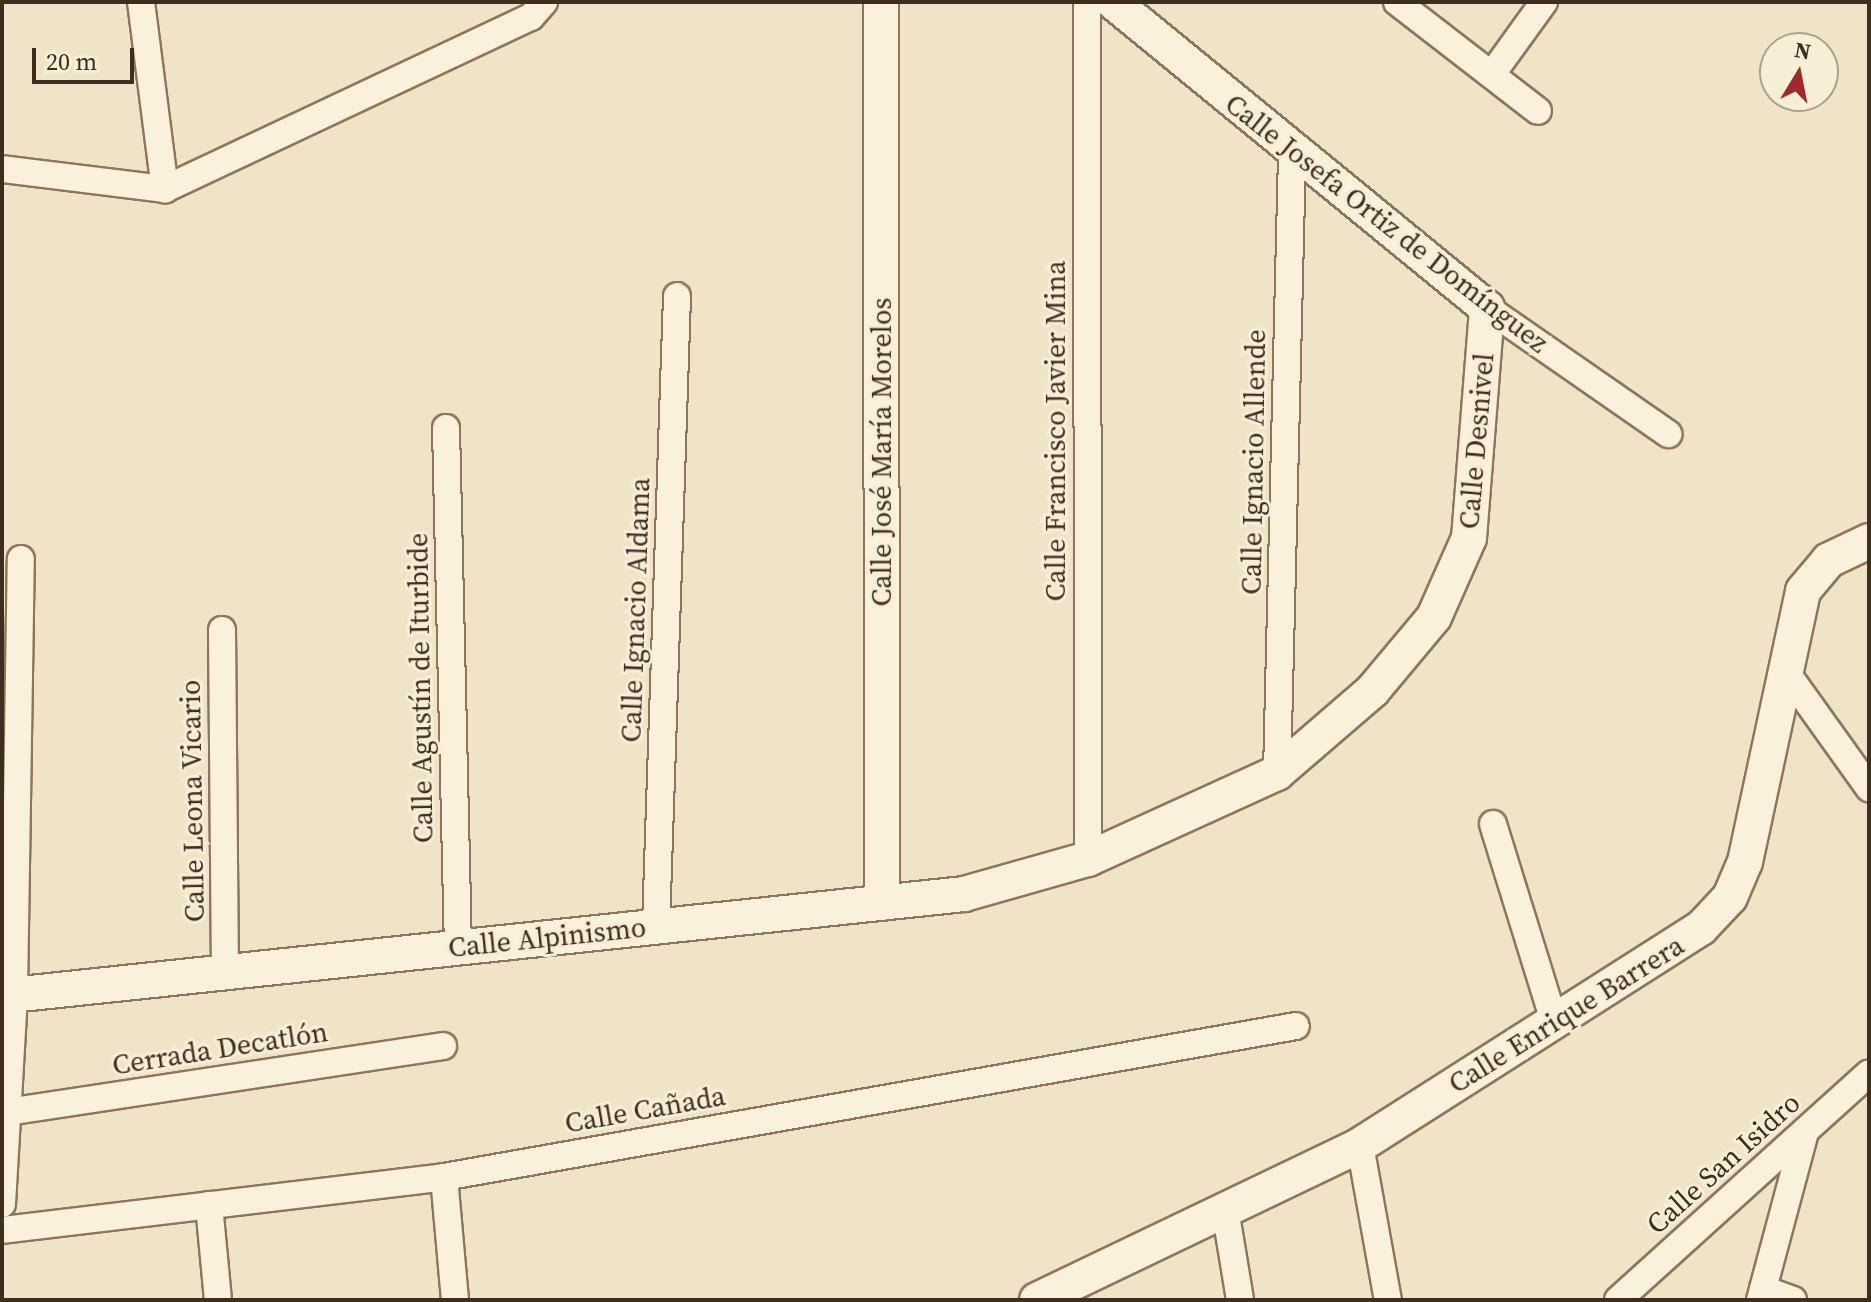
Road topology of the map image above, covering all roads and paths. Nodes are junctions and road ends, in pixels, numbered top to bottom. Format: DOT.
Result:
graph roads {
  1 [pos="141,2"];
  2 [pos="881,2"];
  3 [pos="1087,2"];
  4 [pos="1113,2"];
  5 [pos="1397,2"];
  6 [pos="1544,2"];
  7 [pos="537,7"];
  8 [pos="1492,74"];
  9 [pos="1538,111"];
  10 [pos="1292,153"];
  11 [pos="2,169"];
  12 [pos="165,189"];
  13 [pos="677,296"];
  14 [pos="1487,308"];
  15 [pos="446,428"];
  16 [pos="1668,434"];
  17 [pos="1869,541"];
  18 [pos="21,559"];
  19 [pos="222,630"];
  20 [pos="1786,672"];
  21 [pos="1277,773"];
  22 [pos="1869,788"];
  23 [pos="1493,824"];
  24 [pos="1088,859"];
  25 [pos="882,903"];
  26 [pos="656,926"];
  27 [pos="458,947"];
  28 [pos="225,971"];
  29 [pos="8,995"];
  30 [pos="1554,1021"];
  31 [pos="1296,1026"];
  32 [pos="443,1046"];
  33 [pos="1868,1070"];
  34 [pos="7,1112"];
  35 [pos="1804,1136"];
  36 [pos="1360,1145"];
  37 [pos="444,1177"];
  38 [pos="2,1204"];
  39 [pos="209,1205"];
  40 [pos="1225,1209"];
  41 [pos="2,1230"];
  42 [pos="1762,1295"];
  43 [pos="218,1300"];
  44 [pos="455,1300"];
  45 [pos="1037,1300"];
  46 [pos="1240,1300"];
  47 [pos="1388,1300"];
  48 [pos="1618,1300"];
  49 [pos="1793,1300"];
  1 -- 12 [label="street"];
  2 -- 25 [label="street, Calle José María Morelos"];
  3 -- 24 [label="street, Calle Francisco Javier Mina"];
  4 -- 10 [label="street, Calle Josefa Ortiz de Domínguez"];
  5 -- 8 [label="street"];
  6 -- 8 [label="street"];
  7 -- 12 [label="street"];
  8 -- 9 [label="street"];
  10 -- 14 [label="street, Calle Josefa Ortiz de Domínguez"];
  10 -- 21 [label="street, Calle Ignacio Allende"];
  11 -- 12 [label="street"];
  13 -- 26 [label="street, Calle Ignacio Aldama"];
  14 -- 16 [label="street, Calle Josefa Ortiz de Domínguez"];
  14 -- 21 [label="street, Calle Desnivel"];
  15 -- 27 [label="street, Calle Agustín de Iturbide"];
  17 -- 20 [label="street, Calle Enrique Barrera"];
  18 -- 29 [label="street"];
  19 -- 28 [label="street, Calle Leona Vicario"];
  20 -- 22 [label="street"];
  20 -- 30 [label="street, Calle Enrique Barrera"];
  21 -- 24 [label="street, Calle Desnivel"];
  23 -- 30 [label="street"];
  24 -- 25 [label="street, Calle Alpinismo"];
  25 -- 26 [label="street, Calle Alpinismo"];
  26 -- 27 [label="street, Calle Alpinismo"];
  27 -- 28 [label="street, Calle Alpinismo"];
  28 -- 29 [label="street, Calle Alpinismo"];
  29 -- 34 [label="street"];
  30 -- 36 [label="street, Calle Enrique Barrera"];
  31 -- 37 [label="street, Calle Cañada"];
  32 -- 34 [label="street, Cerrada Decatlón"];
  33 -- 35 [label="street, Calle San Isidro"];
  34 -- 38 [label="street"];
  35 -- 42 [label="street"];
  35 -- 48 [label="street, Calle San Isidro"];
  36 -- 40 [label="street, Calle Enrique Barrera"];
  36 -- 47 [label="street"];
  37 -- 39 [label="street, Calle Cañada"];
  37 -- 44 [label="street"];
  39 -- 41 [label="street, Calle Cañada"];
  39 -- 43 [label="street"];
  40 -- 45 [label="street, Calle Enrique Barrera"];
  40 -- 46 [label="street"];
  42 -- 49 [label="street"];
}
